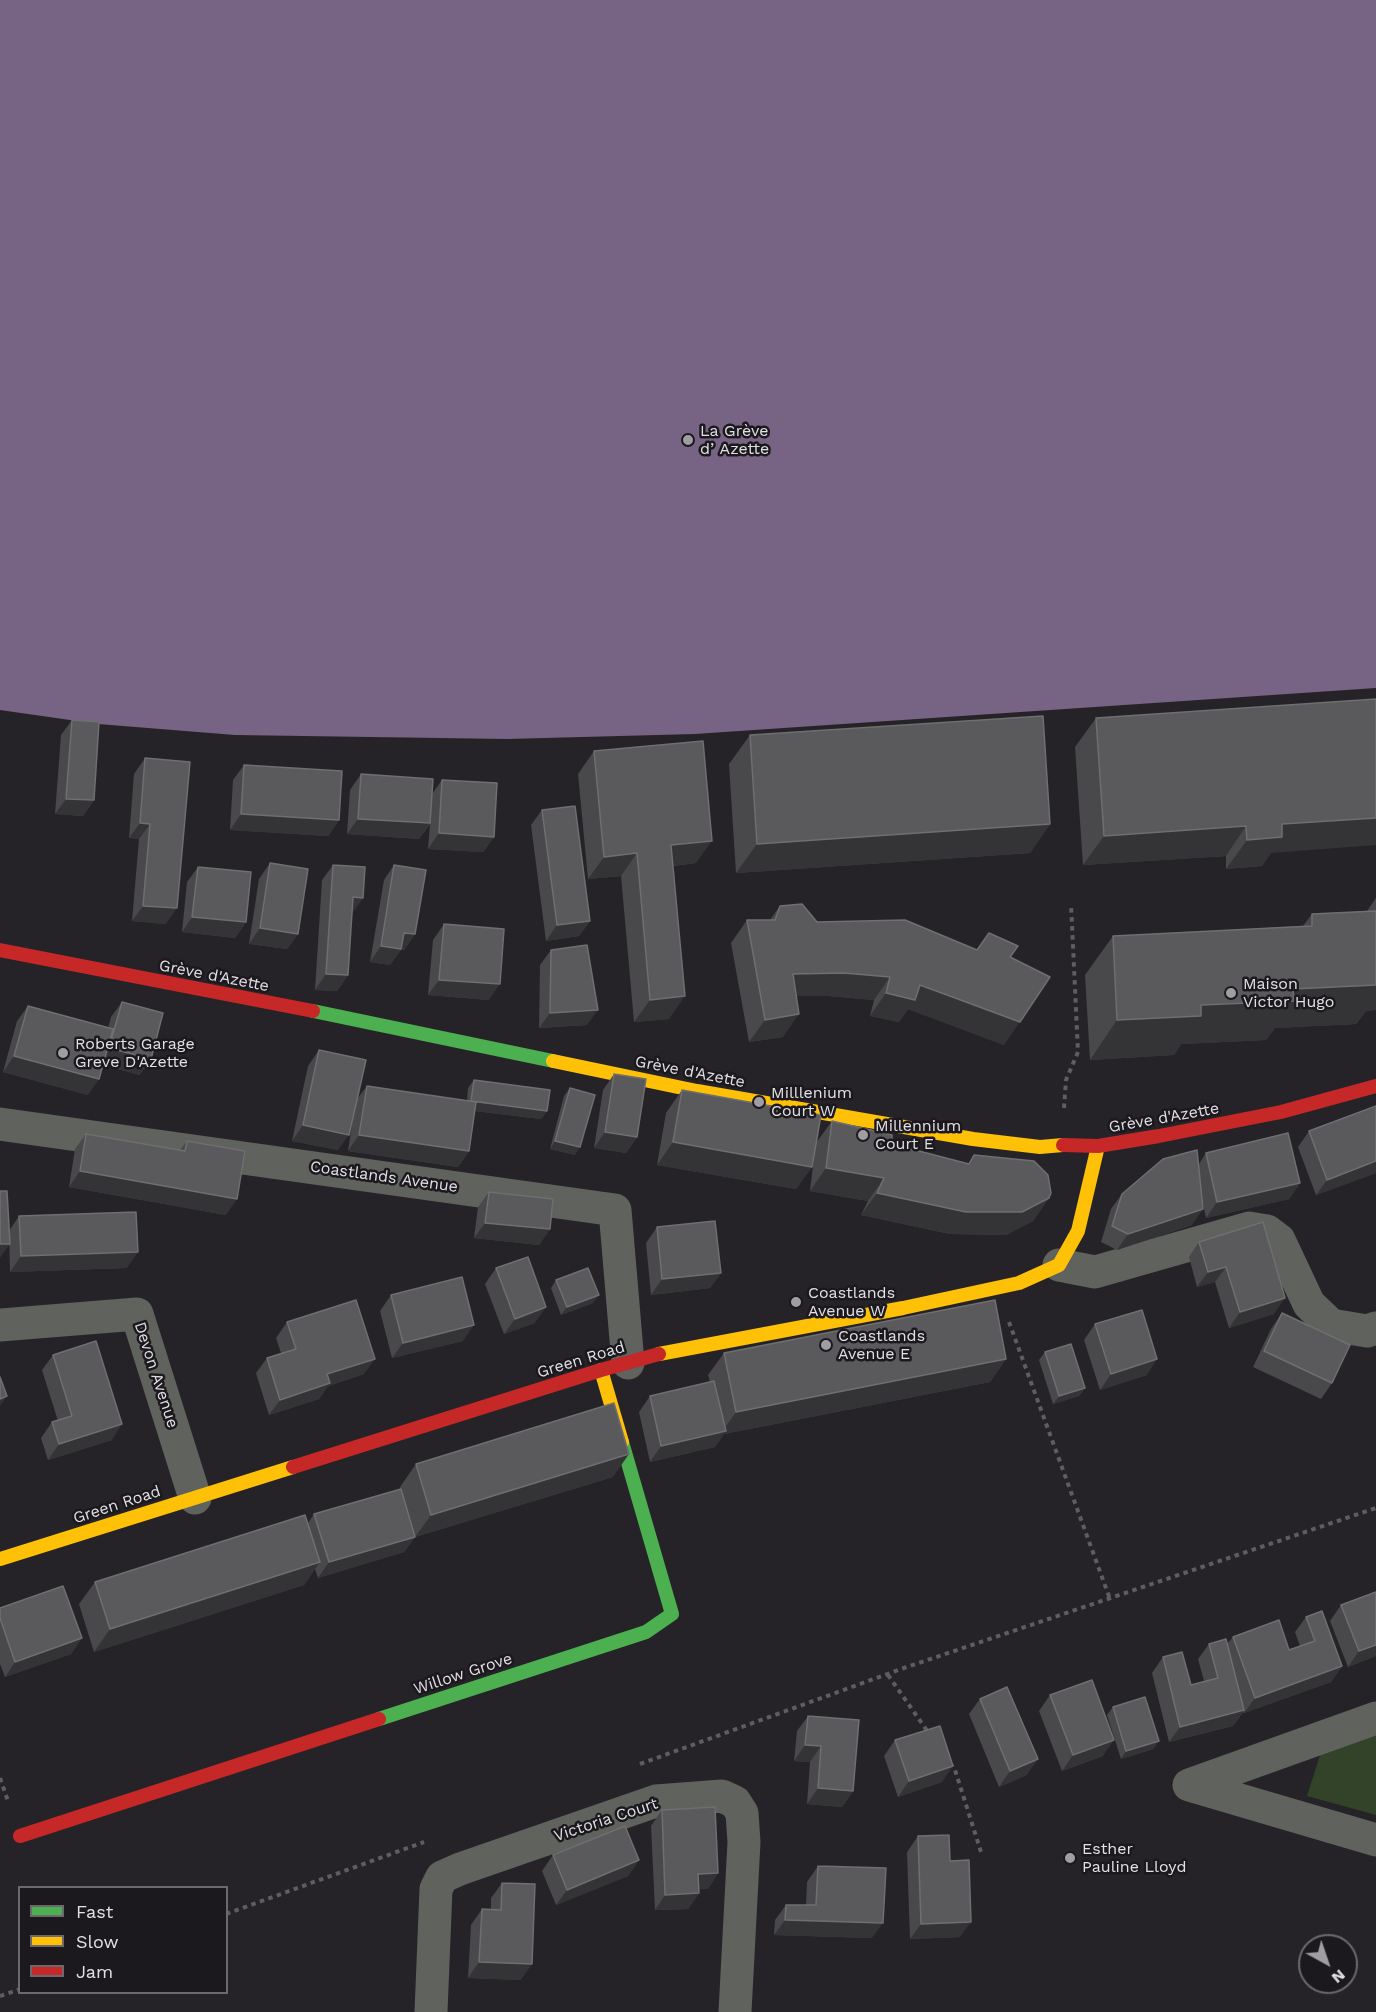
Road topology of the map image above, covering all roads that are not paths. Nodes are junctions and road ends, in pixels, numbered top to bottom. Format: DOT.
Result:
graph roads {
  1 [pos="0,950"];
  2 [pos="1376,1086"];
  3 [pos="0,1124"];
  4 [pos="1098,1146"];
  5 [pos="1059,1265"];
  6 [pos="0,1325"];
  7 [pos="1376,1328"];
  8 [pos="615,1367"];
  9 [pos="195,1498"];
  10 [pos="0,1559"];
  11 [pos="1376,1718"];
  12 [pos="20,1836"];
  13 [pos="1376,1840"];
  14 [pos="431,2012"];
  15 [pos="735,2012"];
  1 -- 4 [label="main road, Grève d'Azette"];
  2 -- 4 [label="main road, Grève d'Azette"];
  3 -- 8 [label="street, Coastlands Avenue"];
  4 -- 5 [label="main road"];
  5 -- 7 [label="street"];
  5 -- 8 [label="main road, Green Road"];
  6 -- 9 [label="street, Devon Avenue"];
  8 -- 9 [label="main road, Green Road"];
  8 -- 12 [label="main road, Willow Grove"];
  9 -- 10 [label="main road, Green Road"];
  11 -- 13 [label="street"];
  14 -- 15 [label="street, Victoria Court"];
}
